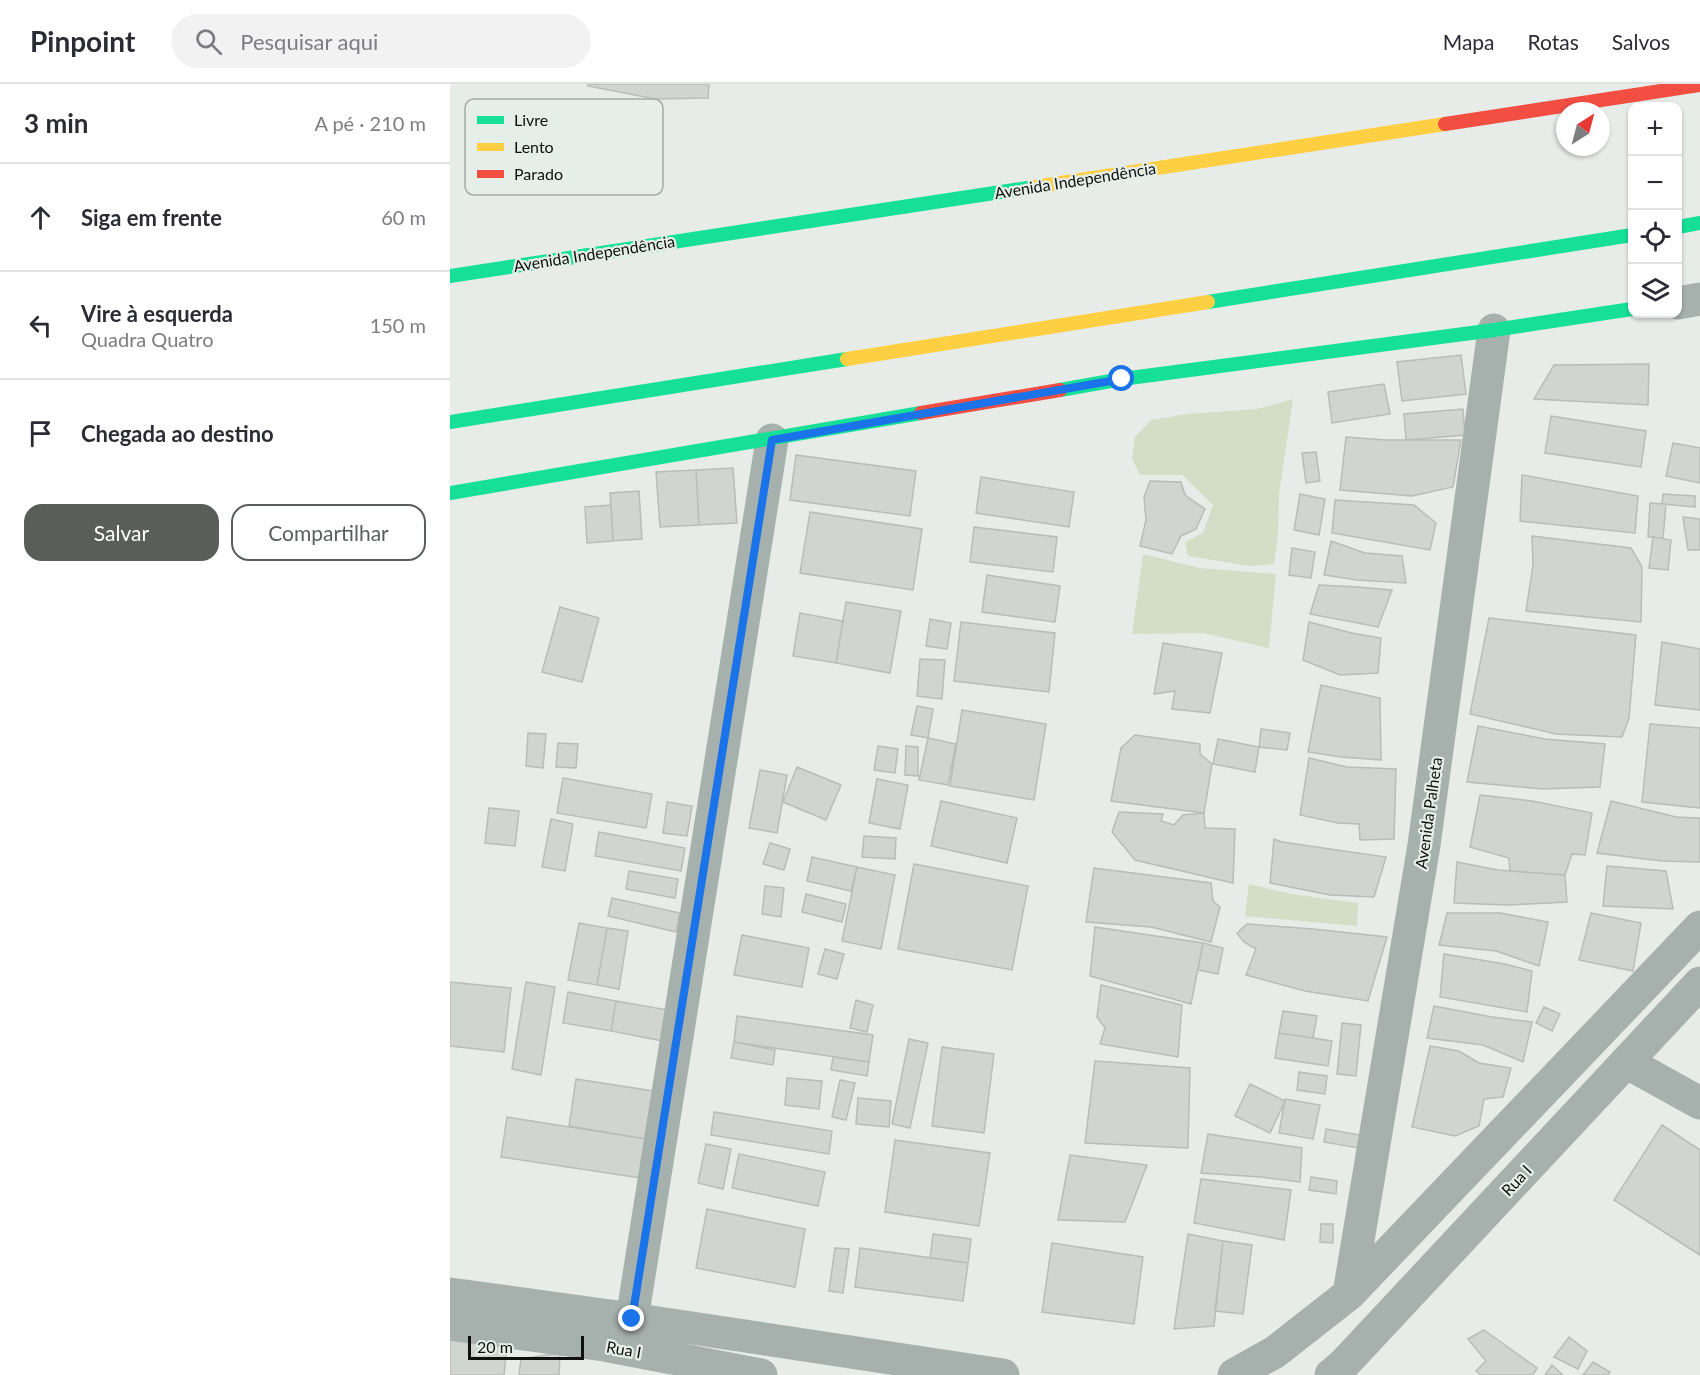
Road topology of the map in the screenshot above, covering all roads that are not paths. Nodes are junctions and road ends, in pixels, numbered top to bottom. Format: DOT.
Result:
graph roads {
  1 [pos="1700,86"];
  2 [pos="1700,223"];
  3 [pos="1682,226"];
  4 [pos="1628,236"];
  5 [pos="450,276"];
  6 [pos="1700,299"];
  7 [pos="1682,302"];
  8 [pos="1628,310"];
  9 [pos="1494,330"];
  10 [pos="450,422"];
  11 [pos="772,440"];
  12 [pos="450,493"];
  13 [pos="1700,927"];
  14 [pos="1700,983"];
  15 [pos="1626,1062"];
  16 [pos="1700,1103"];
  17 [pos="450,1294"];
  18 [pos="1349,1294"];
  19 [pos="632,1319"];
  20 [pos="450,1324"];
  21 [pos="1345,1372"];
  22 [pos="761,1375"];
  23 [pos="1003,1375"];
  24 [pos="1234,1375"];
  1 -- 5 [label="main road, Avenida Independência"];
  2 -- 3 [label="main road"];
  4 -- 10 [label="main road"];
  6 -- 7 [label="street"];
  8 -- 9 [label="main road"];
  9 -- 11 [label="main road"];
  9 -- 18 [label="street, Avenida Palheta"];
  11 -- 12 [label="main road"];
  11 -- 19 [label="street"];
  13 -- 18 [label="street"];
  14 -- 15 [label="street, Rua I"];
  15 -- 16 [label="street"];
  15 -- 21 [label="street, Rua I"];
  17 -- 19 [label="street"];
  18 -- 24 [label="street"];
  19 -- 23 [label="street"];
  20 -- 22 [label="street, Rua I"];
}
